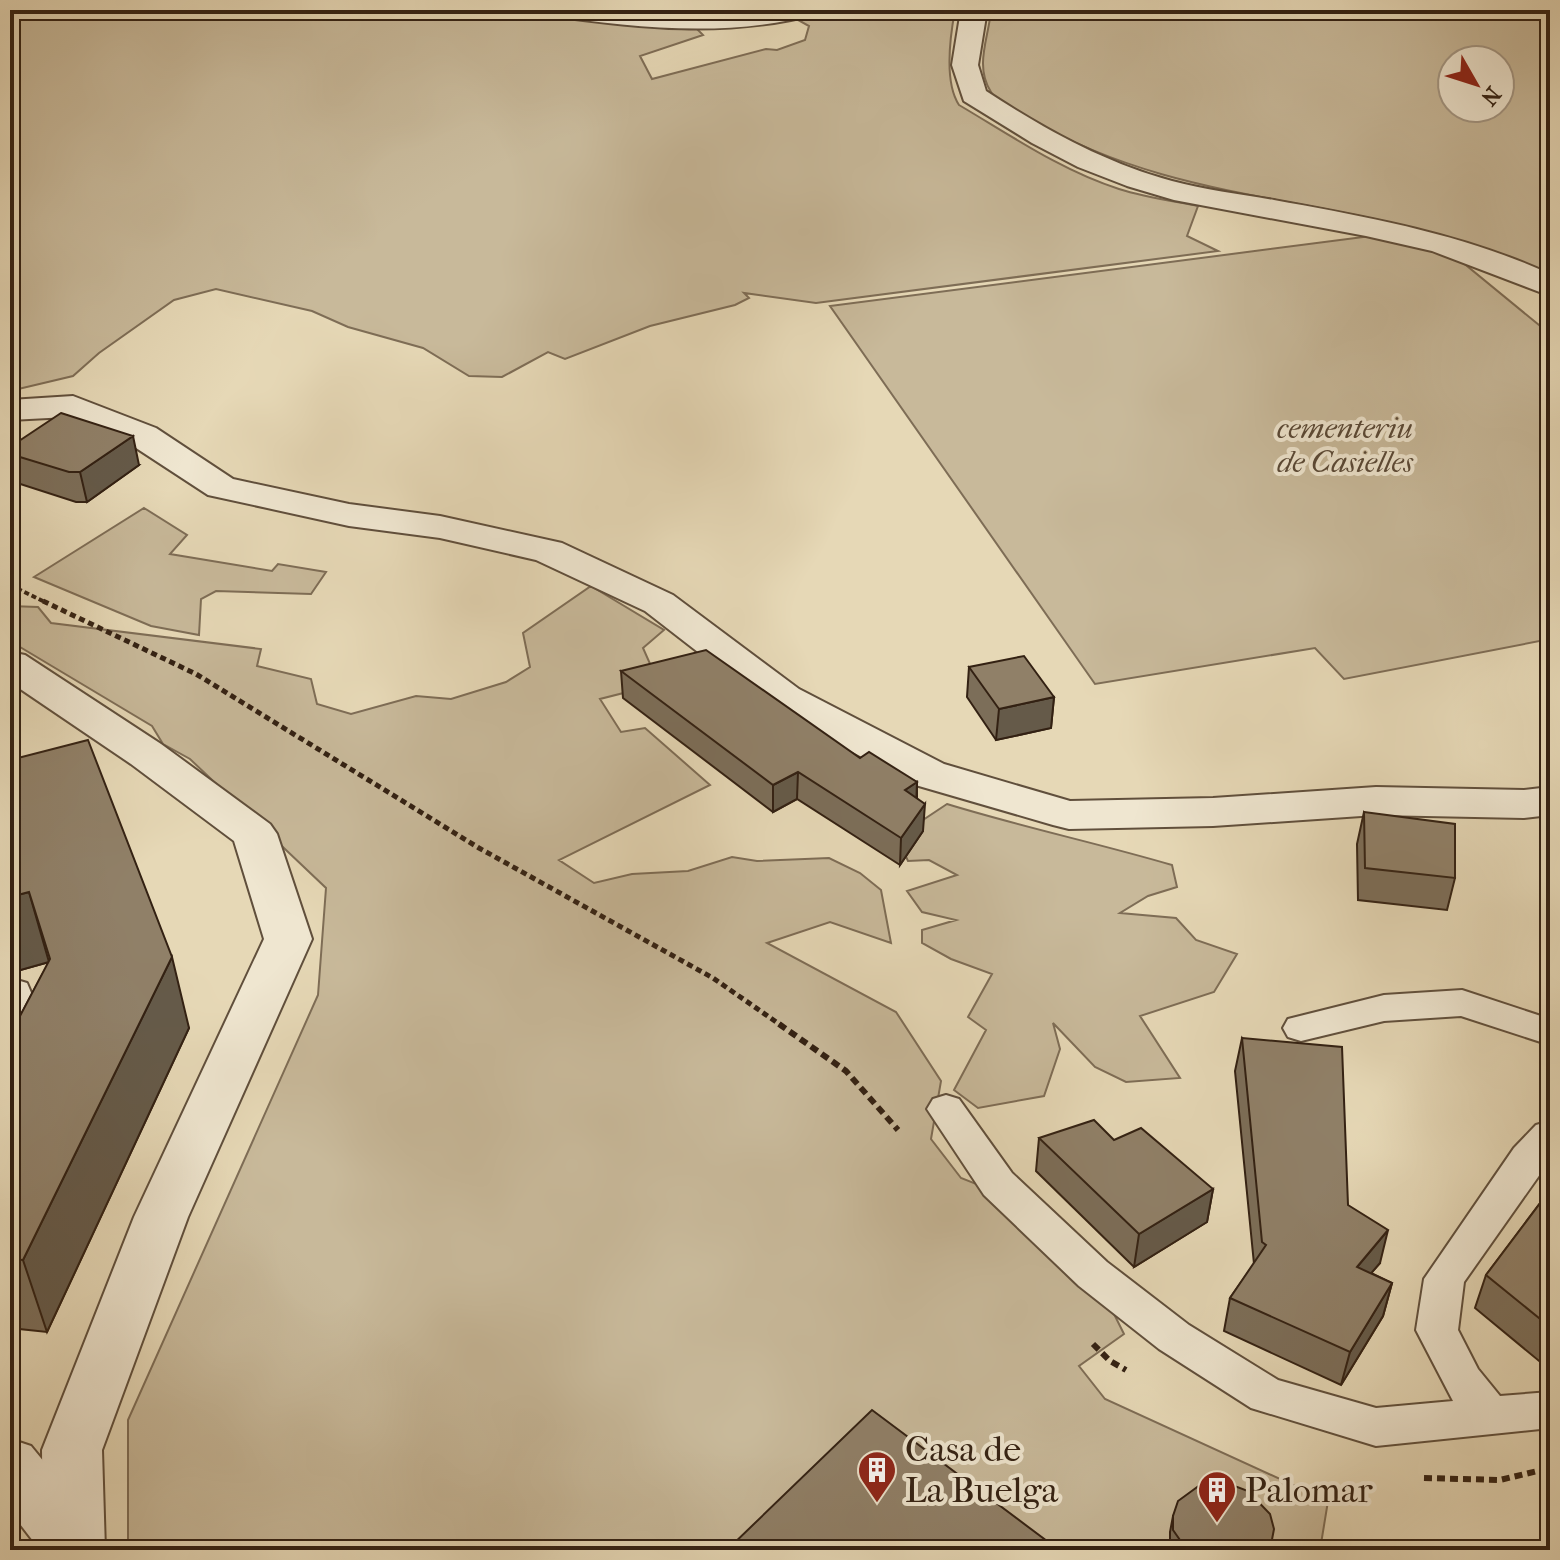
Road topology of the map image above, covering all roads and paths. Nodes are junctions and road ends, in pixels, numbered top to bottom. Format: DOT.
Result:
graph roads {
  1 [pos="545,10"];
  2 [pos="811,10"];
  3 [pos="974,10"];
  4 [pos="1550,286"];
  5 [pos="10,410"];
  6 [pos="10,585"];
  7 [pos="10,664"];
  8 [pos="1550,801"];
  9 [pos="10,995"];
  10 [pos="1301,1028"];
  11 [pos="1550,1032"];
  12 [pos="10,1058"];
  13 [pos="946,1109"];
  14 [pos="1550,1135"];
  15 [pos="908,1140"];
  16 [pos="1091,1342"];
  17 [pos="1137,1376"];
  18 [pos="1550,1410"];
  19 [pos="1490,1416"];
  20 [pos="10,1465"];
  21 [pos="1550,1468"];
  22 [pos="1422,1478"];
  23 [pos="74,1547"];
  1 -- 2 [label="lane"];
  3 -- 4 [label="street"];
  5 -- 8 [label="street"];
  6 -- 15 [label="path"];
  7 -- 23 [label="street"];
  9 -- 12 [label="street"];
  10 -- 11 [label="lane"];
  13 -- 19 [label="lane"];
  14 -- 19 [label="lane"];
  16 -- 17 [label="path"];
  18 -- 19 [label="lane"];
  20 -- 23 [label="street"];
  21 -- 22 [label="path"];
}
